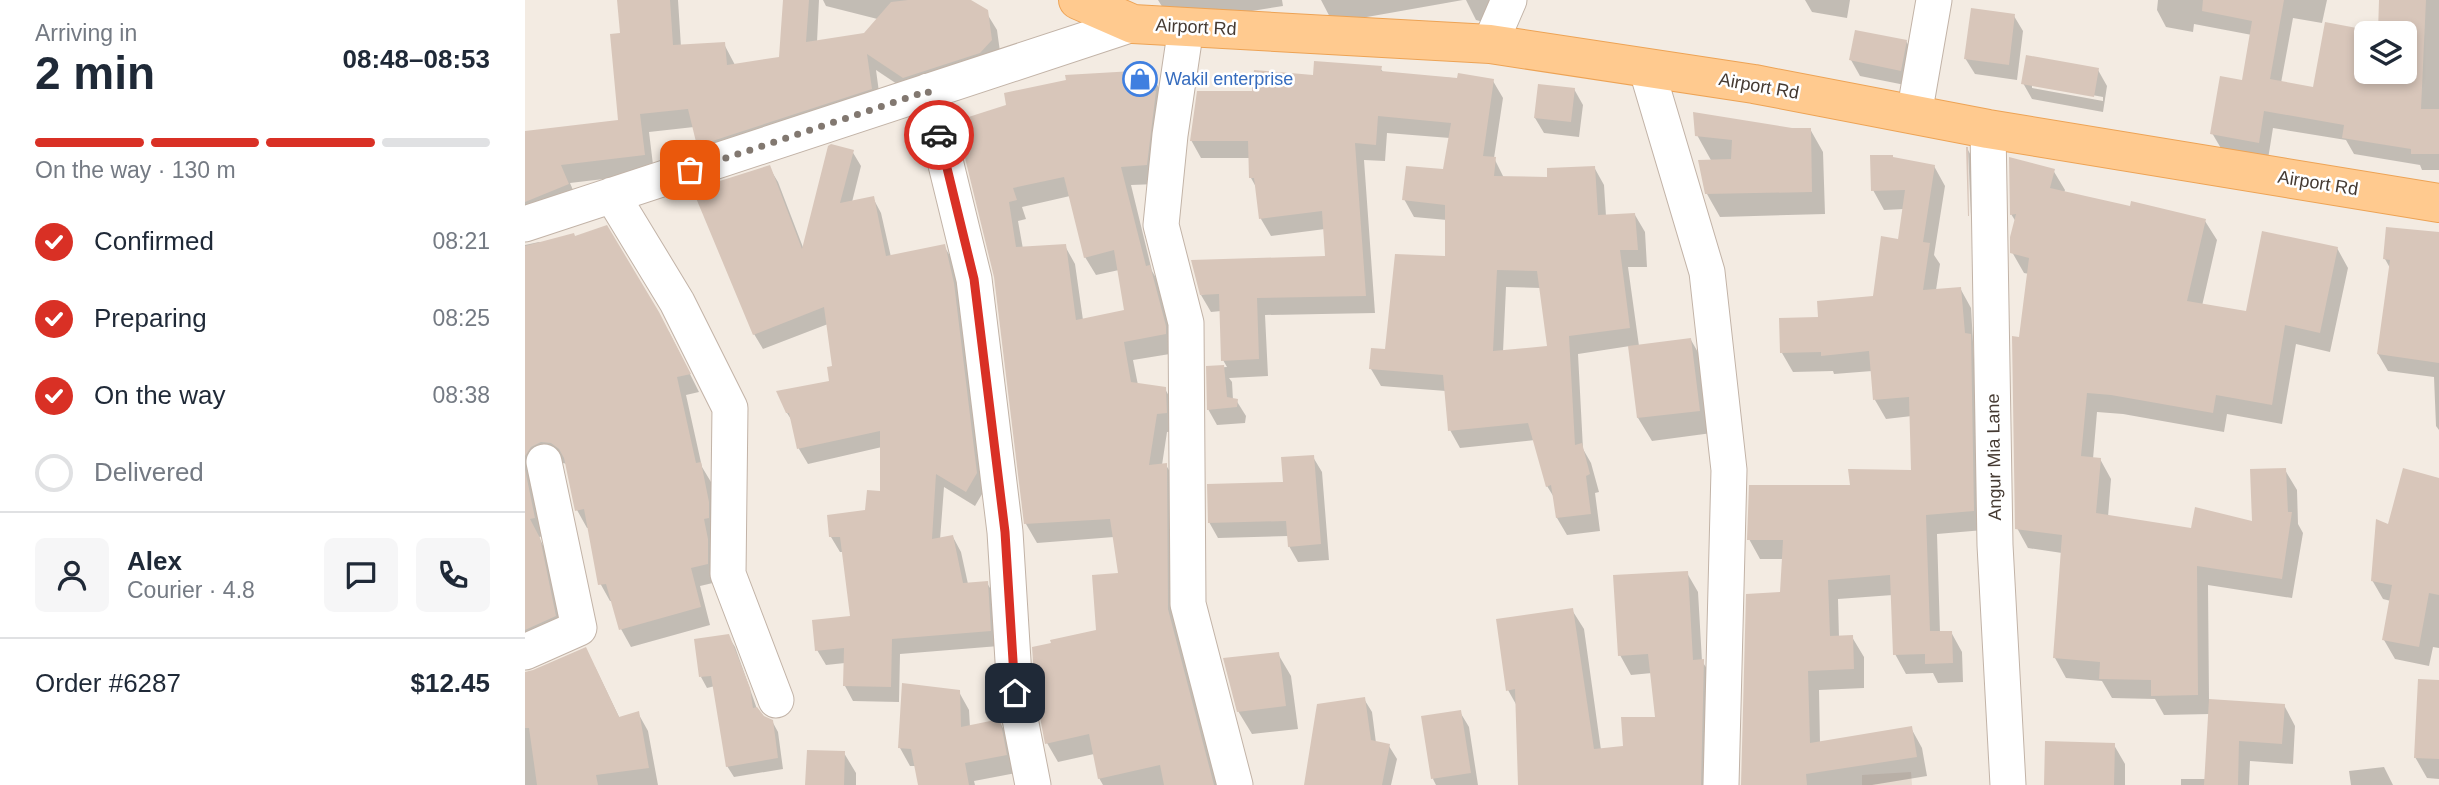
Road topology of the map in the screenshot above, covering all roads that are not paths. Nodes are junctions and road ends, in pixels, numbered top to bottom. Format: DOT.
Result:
graph roads {
  1 [pos="1078,0"];
  2 [pos="1509,0"];
  3 [pos="1934,0"];
  4 [pos="1133,24"];
  5 [pos="1186,27"];
  6 [pos="1490,44"];
  7 [pos="1646,67"];
  8 [pos="928,91"];
  9 [pos="1914,115"];
  10 [pos="1988,129"];
  11 [pos="612,195"];
  12 [pos="2439,203"];
  13 [pos="525,224"];
  14 [pos="544,462"];
  15 [pos="525,652"];
  16 [pos="776,700"];
  17 [pos="1033,785"];
  18 [pos="1235,785"];
  19 [pos="1721,785"];
  20 [pos="2008,785"];
  1 -- 4 [label="main road, Airport Rd"];
  2 -- 6 [label="street"];
  3 -- 9 [label="street"];
  4 -- 5 [label="main road, Airport Rd"];
  4 -- 8 [label="street"];
  5 -- 6 [label="main road, Airport Rd"];
  5 -- 18 [label="street"];
  6 -- 7 [label="main road, Airport Rd"];
  7 -- 9 [label="main road, Airport Rd"];
  7 -- 19 [label="street"];
  8 -- 11 [label="street"];
  8 -- 17 [label="street"];
  9 -- 10 [label="main road, Airport Rd"];
  10 -- 12 [label="main road, Airport Rd"];
  10 -- 20 [label="street, Angur Mia Lane"];
  11 -- 13 [label="street"];
  11 -- 16 [label="street"];
  14 -- 15 [label="street"];
}
